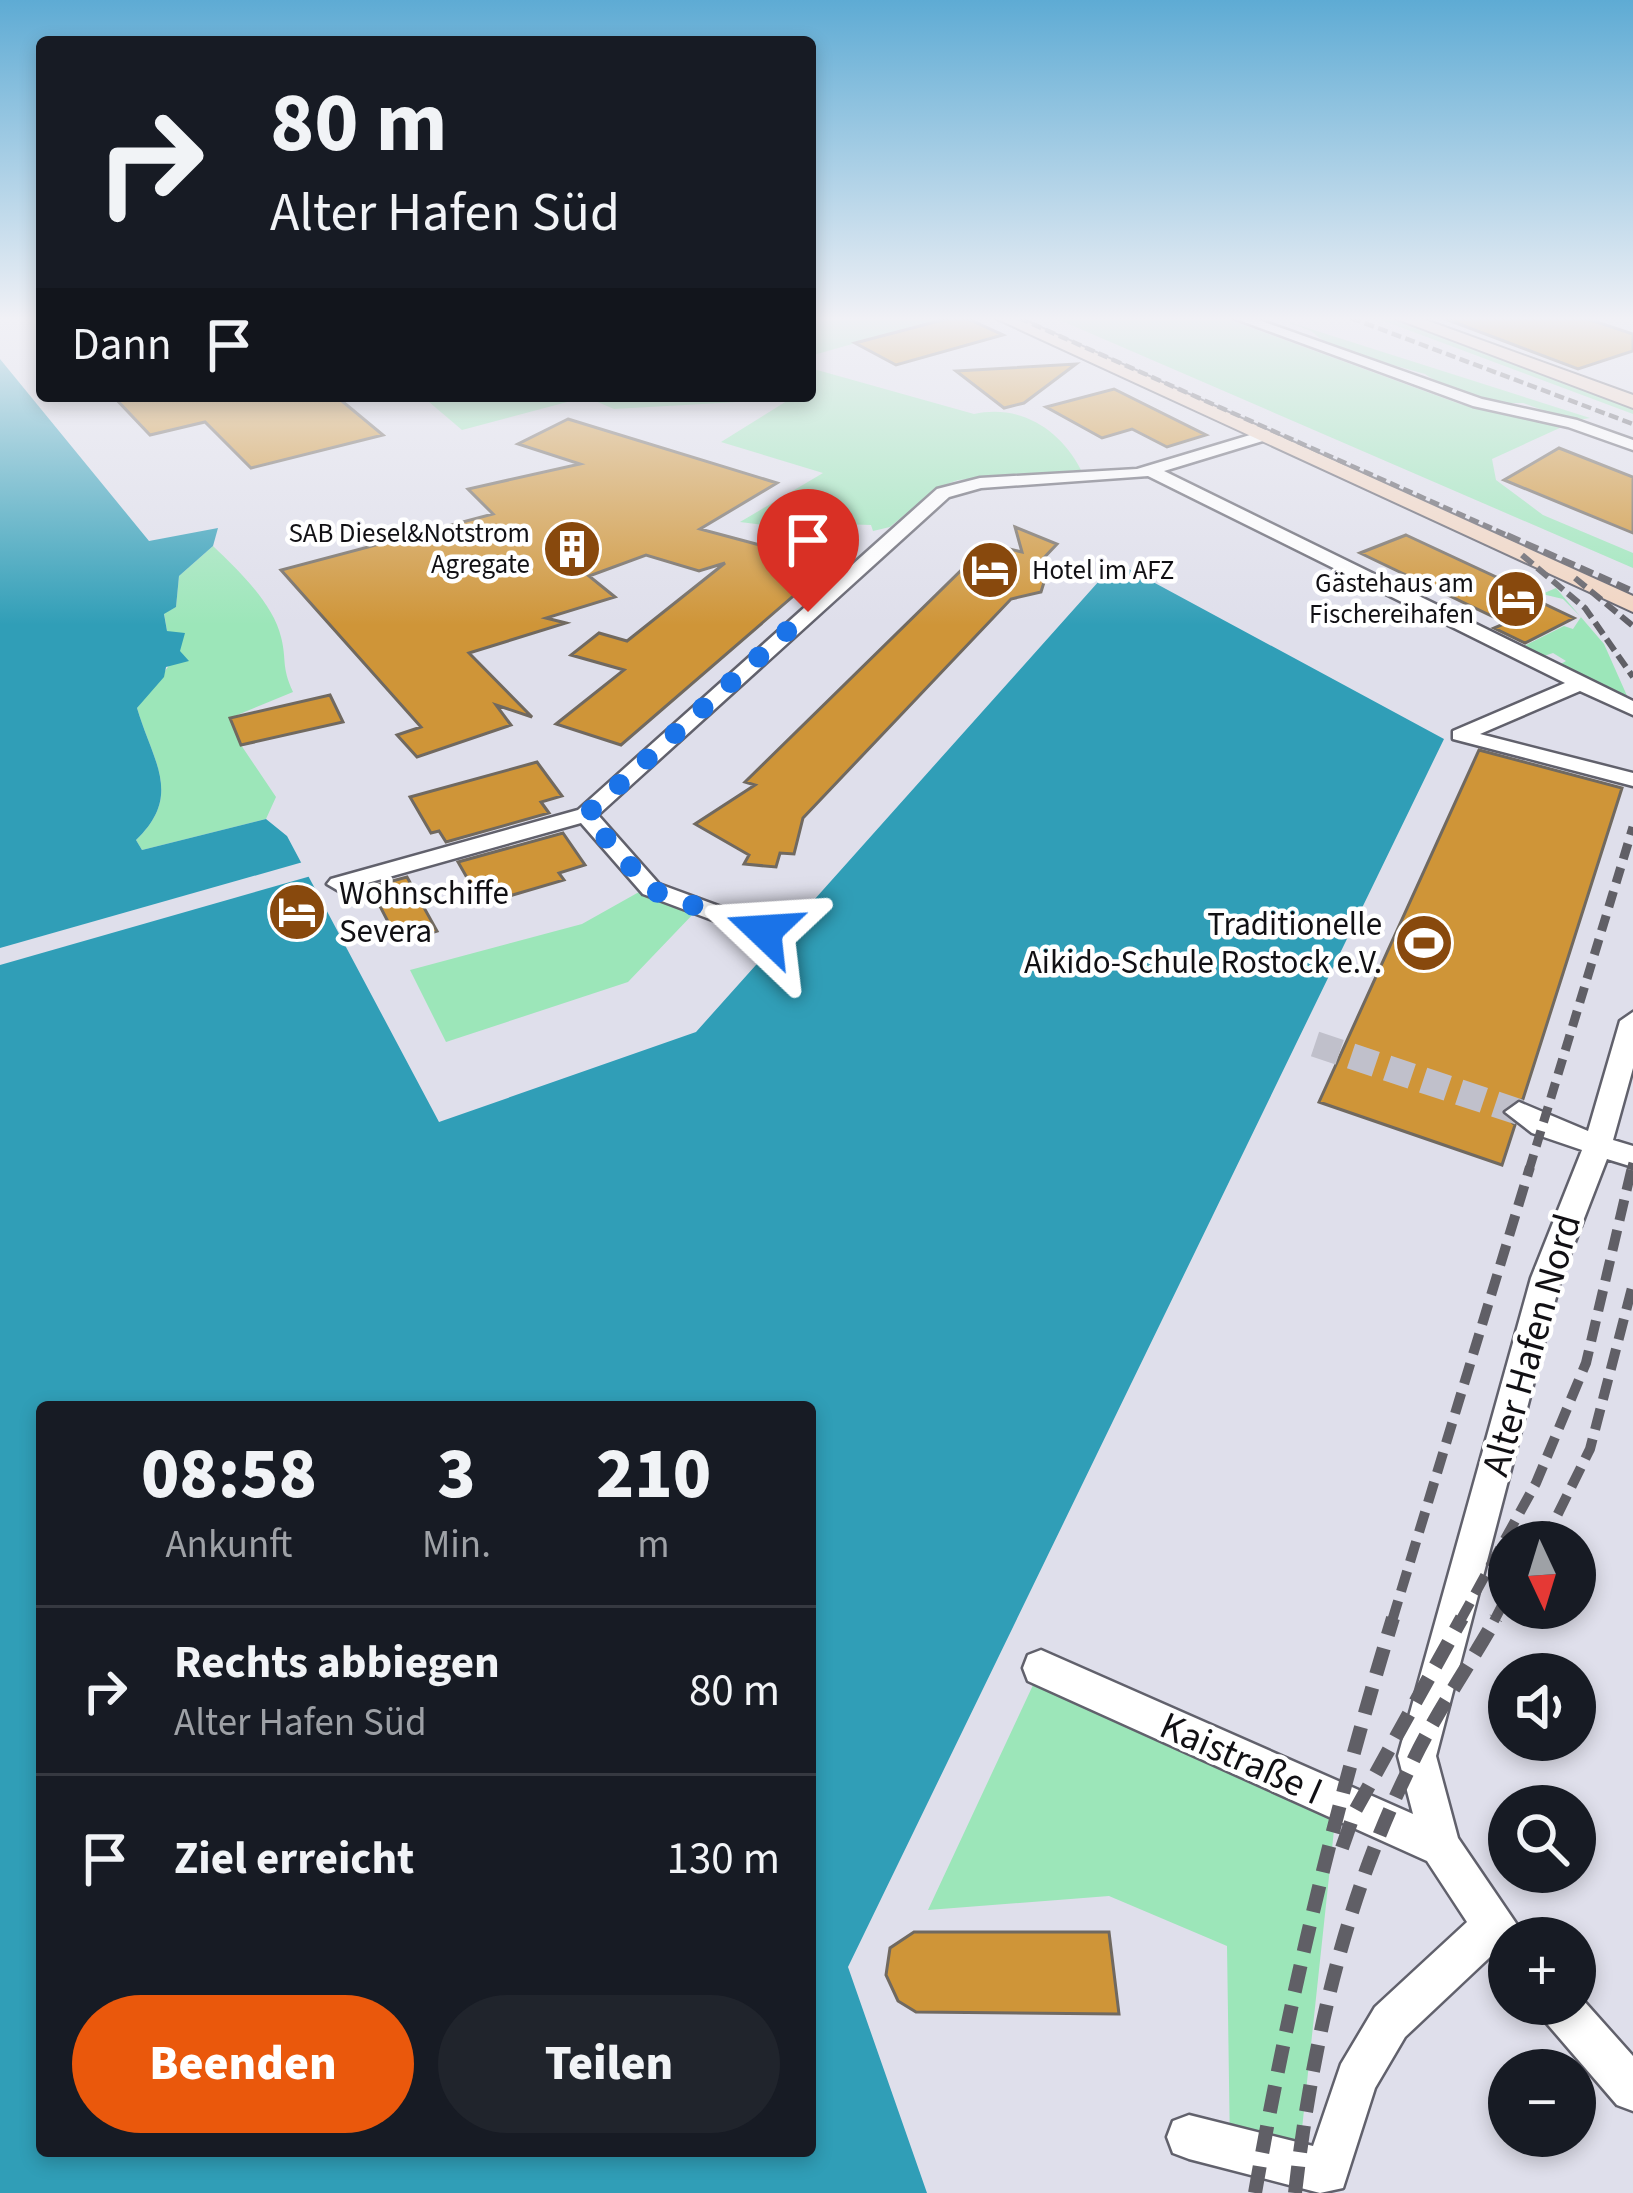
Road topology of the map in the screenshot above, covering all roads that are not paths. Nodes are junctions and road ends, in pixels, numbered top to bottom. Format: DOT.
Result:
graph roads {
  1 [pos="1224,420"];
  2 [pos="1559,420"];
  3 [pos="1260,437"];
  4 [pos="1633,445"];
  5 [pos="1151,471"];
  6 [pos="1633,605"];
  7 [pos="1579,683"];
  8 [pos="1633,709"];
  9 [pos="1633,780"];
  10 [pos="586,815"];
  11 [pos="339,884"];
  12 [pos="764,931"];
  13 [pos="1633,1021"];
  14 [pos="1519,1112"];
  15 [pos="1598,1145"];
  16 [pos="1633,1157"];
  17 [pos="1041,1668"];
  18 [pos="1442,1847"];
  19 [pos="1488,1919"];
  20 [pos="1488,1947"];
  21 [pos="1577,2025"];
  22 [pos="1633,2089"];
  23 [pos="1189,2137"];
  1 -- 3 [label="street"];
  2 -- 4 [label="street"];
  3 -- 5 [label="street"];
  3 -- 6 [label="street"];
  5 -- 7 [label="street"];
  5 -- 10 [label="street"];
  7 -- 8 [label="street"];
  7 -- 9 [label="street"];
  10 -- 11 [label="street"];
  10 -- 12 [label="street"];
  13 -- 15 [label="street, Alter Hafen Nord"];
  14 -- 15 [label="street"];
  15 -- 16 [label="street"];
  15 -- 18 [label="street, Alter Hafen Nord"];
  17 -- 18 [label="street, Kaistraße I"];
  18 -- 19 [label="street, Alter Hafen Nord"];
  20 -- 23 [label="street"];
  21 -- 22 [label="street"];
}
